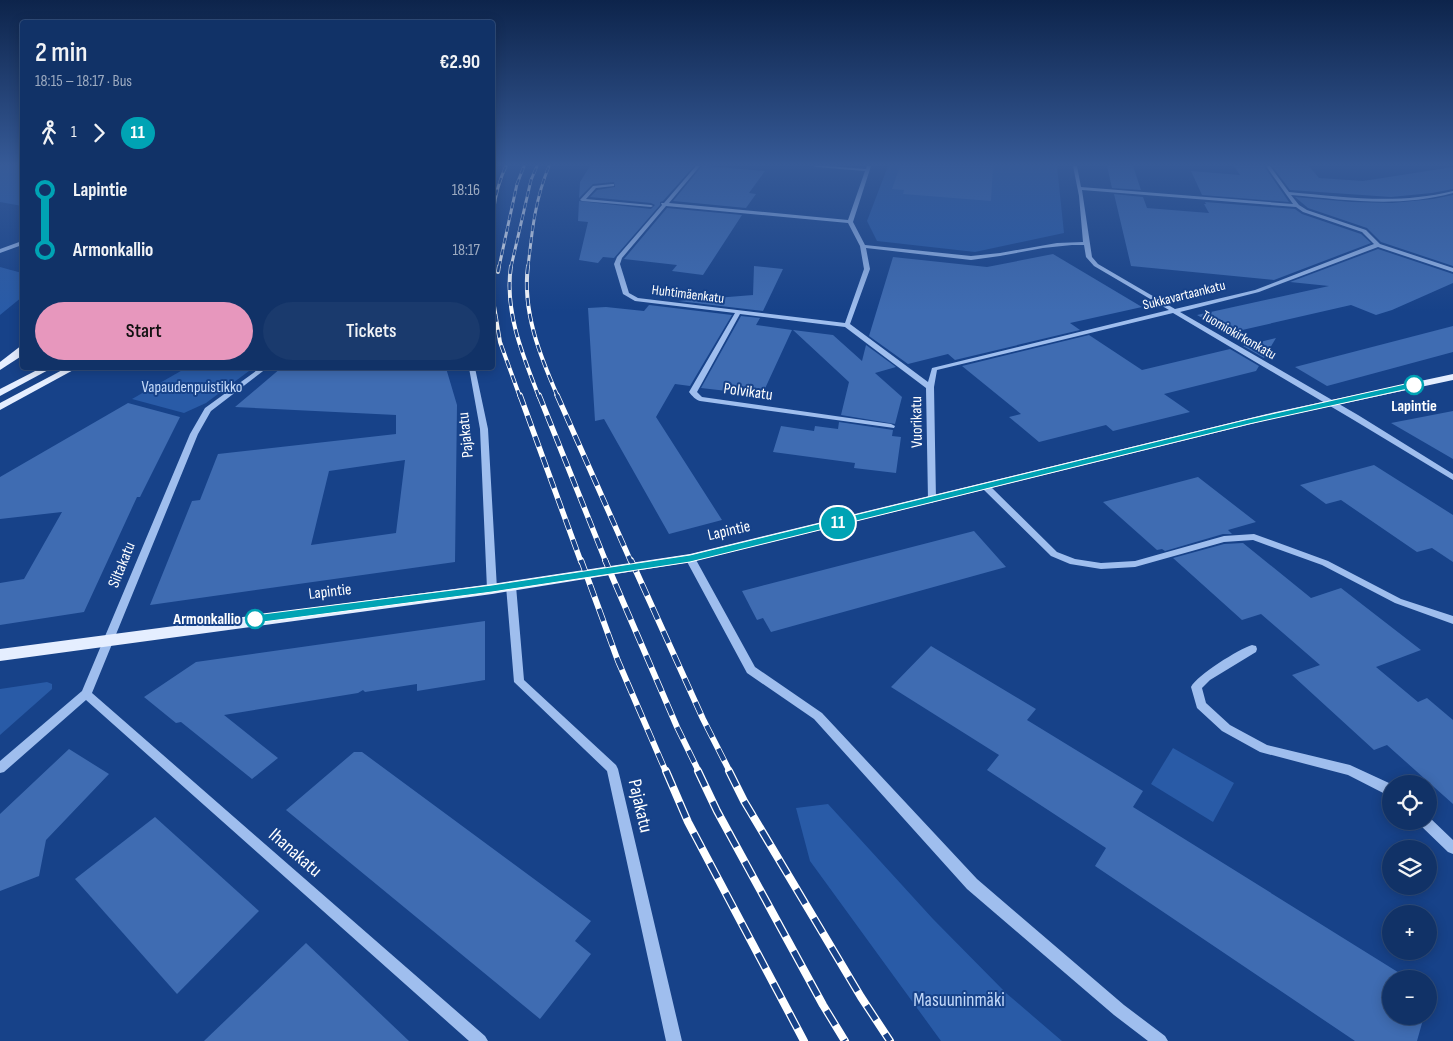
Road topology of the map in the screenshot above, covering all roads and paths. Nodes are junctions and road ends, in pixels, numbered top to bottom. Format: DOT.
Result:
graph roads {
  1 [pos="654,215"];
  2 [pos="773,215"];
  3 [pos="852,215"];
  4 [pos="1083,215"];
  5 [pos="1316,215"];
  6 [pos="850,222"];
  7 [pos="20,244"];
  8 [pos="1087,244"];
  9 [pos="1378,245"];
  10 [pos="863,246"];
  11 [pos="0,251"];
  12 [pos="1453,270"];
  13 [pos="1173,311"];
  14 [pos="738,313"];
  15 [pos="847,325"];
  16 [pos="20,351"];
  17 [pos="0,367"];
  18 [pos="43,370"];
  19 [pos="68,370"];
  20 [pos="261,370"];
  21 [pos="472,370"];
  22 [pos="1453,377"];
  23 [pos="930,387"];
  24 [pos="0,393"];
  25 [pos="1329,403"];
  26 [pos="0,407"];
  27 [pos="891,426"];
  28 [pos="1453,478"];
  29 [pos="985,486"];
  30 [pos="932,500"];
  31 [pos="690,558"];
  32 [pos="511,586"];
  33 [pos="492,589"];
  34 [pos="1453,620"];
  35 [pos="108,640"];
  36 [pos="1252,650"];
  37 [pos="0,655"];
  38 [pos="86,694"];
  39 [pos="0,768"];
  40 [pos="1382,786"];
  41 [pos="1434,830"];
  42 [pos="1453,848"];
  43 [pos="480,1041"];
  44 [pos="674,1041"];
  45 [pos="1160,1041"];
  1 -- 14 [label="street, Huhtimäenkatu"];
  2 -- 6 [label="street"];
  3 -- 6 [label="street"];
  4 -- 8 [label="street, Tuomiokirkonkatu"];
  5 -- 9 [label="street"];
  6 -- 10 [label="street"];
  7 -- 11 [label="street"];
  8 -- 10 [label="street"];
  8 -- 13 [label="street, Tuomiokirkonkatu"];
  9 -- 12 [label="street"];
  9 -- 13 [label="street, Sukkavartaankatu"];
  10 -- 15 [label="street"];
  13 -- 23 [label="street, Sukkavartaankatu"];
  13 -- 25 [label="street, Tuomiokirkonkatu"];
  14 -- 15 [label="street, Huhtimäenkatu"];
  14 -- 27 [label="street, Polvikatu"];
  15 -- 23 [label="street, Vuorikatu"];
  16 -- 17 [label="main road"];
  18 -- 24 [label="main road"];
  19 -- 26 [label="main road"];
  20 -- 35 [label="street, Siltakatu"];
  21 -- 33 [label="street, Pajakatu"];
  22 -- 25 [label="main road, Lapintie"];
  23 -- 30 [label="street, Vuorikatu"];
  25 -- 28 [label="street, Tuomiokirkonkatu"];
  25 -- 29 [label="main road, Lapintie"];
  29 -- 30 [label="main road, Lapintie"];
  29 -- 34 [label="street"];
  30 -- 31 [label="main road, Lapintie"];
  31 -- 32 [label="main road, Lapintie"];
  31 -- 45 [label="street"];
  32 -- 33 [label="main road, Lapintie"];
  32 -- 44 [label="street, Pajakatu"];
  33 -- 35 [label="main road, Lapintie"];
  35 -- 37 [label="main road, Lapintie"];
  35 -- 38 [label="street, Siltakatu"];
  36 -- 40 [label="street"];
  38 -- 39 [label="street, Siltakatu"];
  38 -- 43 [label="street, Ihanakatu"];
  41 -- 42 [label="street"];
}
